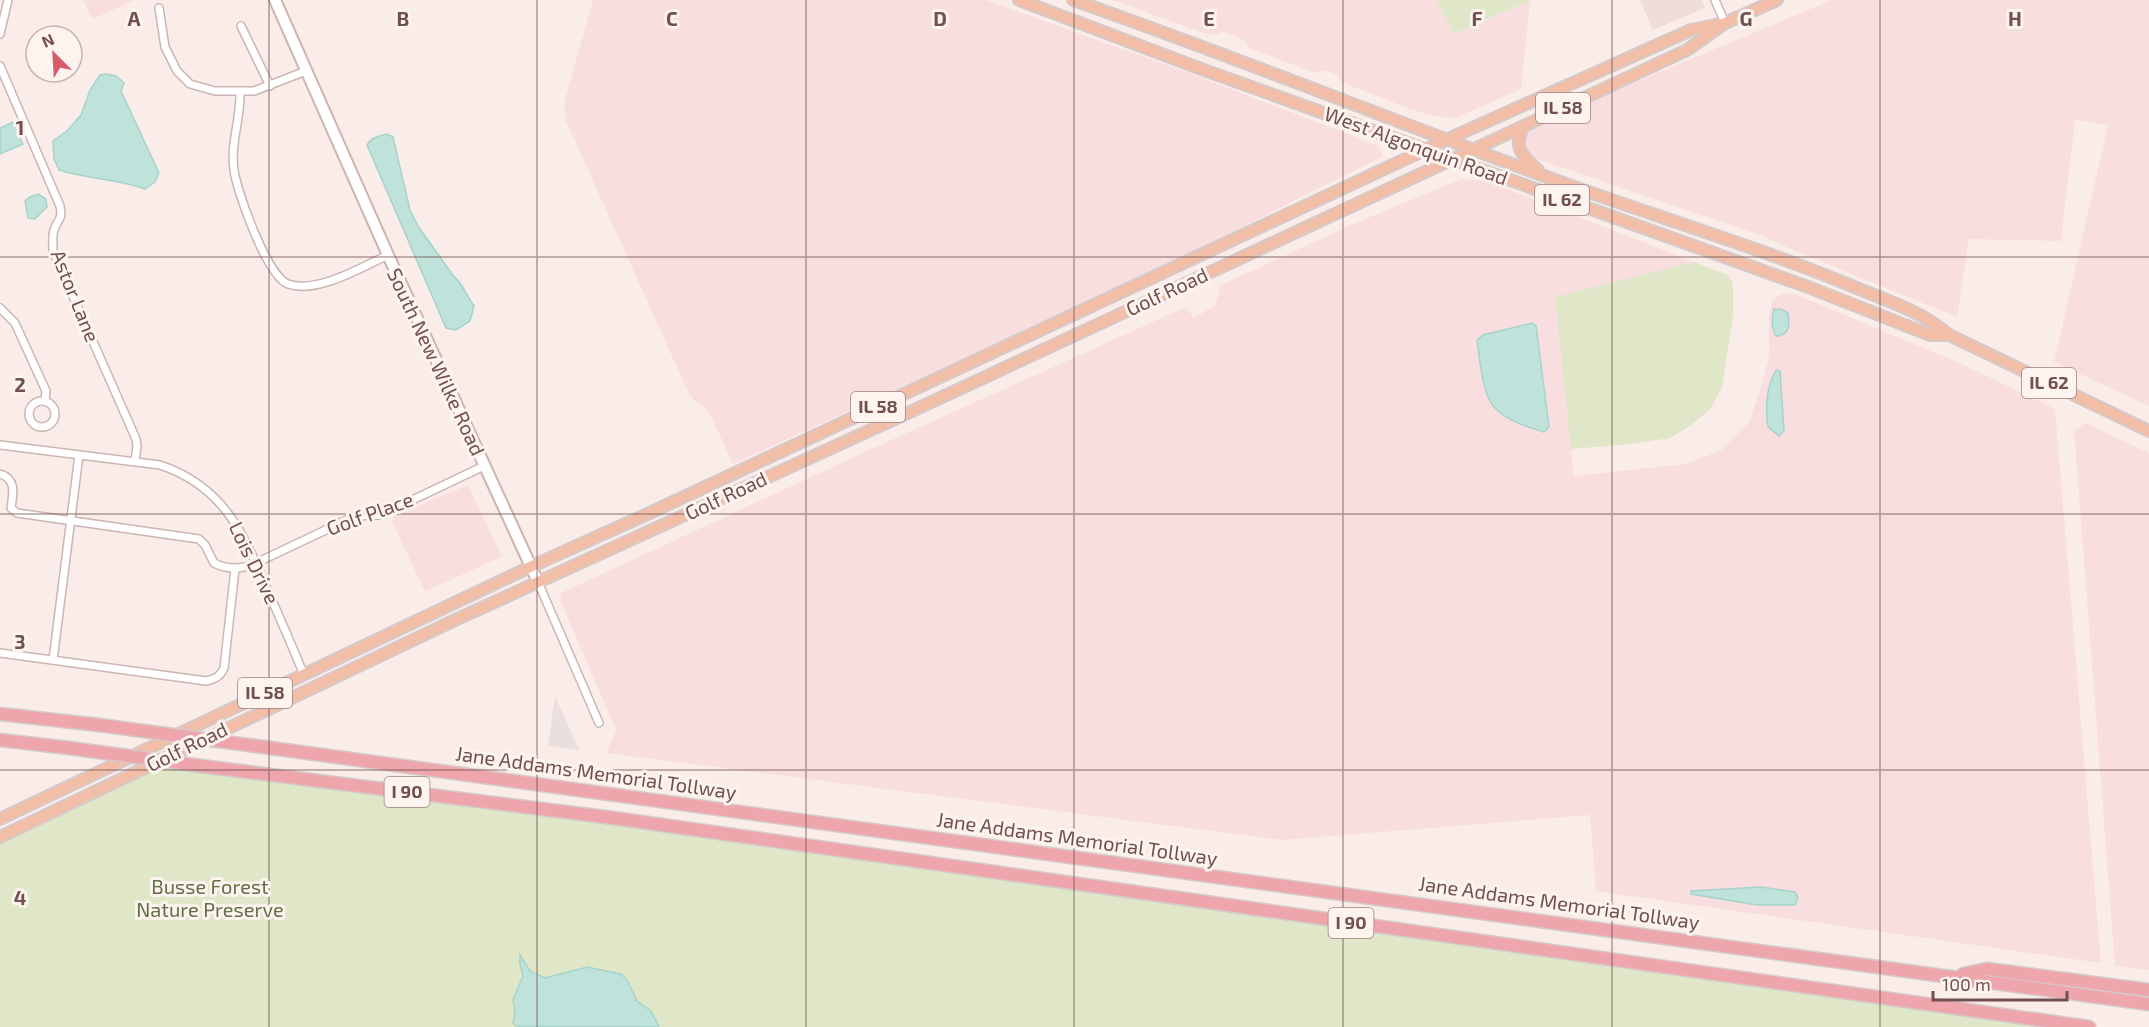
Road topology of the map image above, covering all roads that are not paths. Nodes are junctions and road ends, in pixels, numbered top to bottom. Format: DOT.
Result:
graph roads {
  1 [pos="8,0"];
  2 [pos="274,0"];
  3 [pos="1019,0"];
  4 [pos="1073,0"];
  5 [pos="1715,0"];
  6 [pos="1777,0"];
  7 [pos="159,8"];
  8 [pos="1725,23"];
  9 [pos="242,26"];
  10 [pos="0,34"];
  11 [pos="0,66"];
  12 [pos="306,70"];
  13 [pos="270,86"];
  14 [pos="240,92"];
  15 [pos="1524,126"];
  16 [pos="1448,139"];
  17 [pos="1428,149"];
  18 [pos="1473,149"];
  19 [pos="1453,158"];
  20 [pos="1545,176"];
  21 [pos="388,255"];
  22 [pos="0,308"];
  23 [pos="1948,335"];
  24 [pos="45,401"];
  25 [pos="2149,431"];
  26 [pos="0,445"];
  27 [pos="79,455"];
  28 [pos="135,461"];
  29 [pos="484,466"];
  30 [pos="0,474"];
  31 [pos="71,521"];
  32 [pos="256,563"];
  33 [pos="530,567"];
  34 [pos="235,569"];
  35 [pos="538,582"];
  36 [pos="0,653"];
  37 [pos="53,660"];
  38 [pos="304,675"];
  39 [pos="0,714"];
  40 [pos="599,723"];
  41 [pos="0,740"];
  42 [pos="0,819"];
  43 [pos="0,837"];
  44 [pos="1953,976"];
  45 [pos="2149,990"];
  46 [pos="2149,1004"];
  47 [pos="2089,1027"];
  1 -- 10 [label="street"];
  2 -- 12 [label="main road, South New Wilke Road"];
  3 -- 17 [label="main road, West Algonquin Road / IL 62"];
  4 -- 16 [label="main road, West Algonquin Road / IL 62"];
  5 -- 8 [label="street"];
  6 -- 8 [label="main road, IL 58"];
  7 -- 14 [label="street"];
  8 -- 15 [label="main road, IL 58"];
  8 -- 16 [label="main road, IL 58"];
  9 -- 13 [label="street"];
  11 -- 28 [label="street, Astor Lane"];
  12 -- 13 [label="street"];
  12 -- 21 [label="main road, South New Wilke Road"];
  13 -- 14 [label="street"];
  14 -- 21 [label="street"];
  15 -- 18 [label="main road, IL 58"];
  15 -- 20 [label="main road"];
  16 -- 17 [label="main road, Golf Road / IL 58"];
  16 -- 18 [label="main road, West Algonquin Road / IL 62"];
  17 -- 19 [label="main road, West Algonquin Road / IL 62"];
  17 -- 33 [label="main road, Golf Road / IL 58"];
  18 -- 19 [label="main road, IL 58"];
  18 -- 20 [label="main road, West Algonquin Road / IL 62"];
  19 -- 23 [label="main road, West Algonquin Road / IL 62"];
  19 -- 35 [label="main road, Golf Road / IL 58"];
  20 -- 23 [label="main road, West Algonquin Road / IL 62"];
  21 -- 29 [label="main road, South New Wilke Road"];
  22 -- 24 [label="street"];
  23 -- 25 [label="main road, West Algonquin Road / IL 62"];
  26 -- 27 [label="street, Lois Drive"];
  27 -- 28 [label="street, Lois Drive"];
  27 -- 31 [label="street"];
  28 -- 32 [label="street, Lois Drive"];
  29 -- 32 [label="street, Golf Place"];
  29 -- 33 [label="main road, South New Wilke Road"];
  30 -- 31 [label="street"];
  31 -- 34 [label="street"];
  31 -- 37 [label="street"];
  32 -- 34 [label="street, Golf Place"];
  32 -- 38 [label="street, Lois Drive"];
  33 -- 35 [label="main road, South New Wilke Road"];
  33 -- 38 [label="main road, Golf Road / IL 58"];
  34 -- 37 [label="street"];
  35 -- 40 [label="street, South New Wilke Road"];
  35 -- 43 [label="main road, Golf Road / IL 58"];
  36 -- 37 [label="street"];
  38 -- 42 [label="main road, Golf Road / IL 58"];
  39 -- 44 [label="highway, Jane Addams Memorial Tollway / I 90, bridge"];
  41 -- 47 [label="highway, I 90, bridge"];
  44 -- 45 [label="highway"];
  44 -- 46 [label="highway, Jane Addams Memorial Tollway / I 90"];
}
